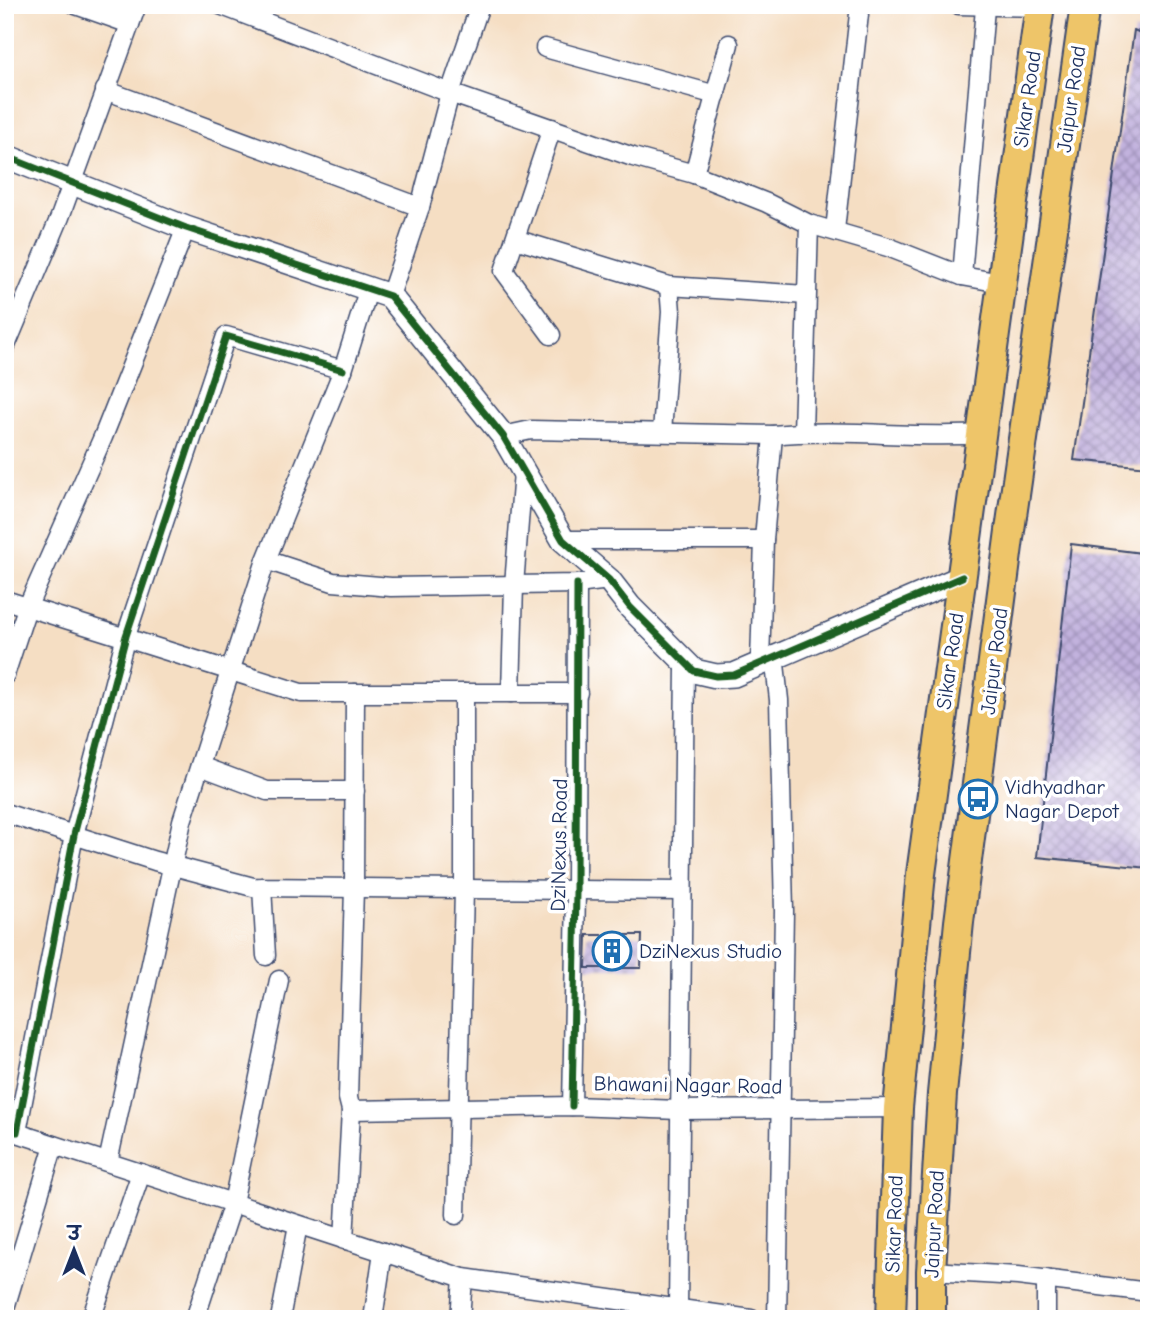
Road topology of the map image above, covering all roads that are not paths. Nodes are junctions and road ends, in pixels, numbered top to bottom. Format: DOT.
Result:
graph roads {
  1 [pos="76,5"];
  2 [pos="137,5"];
  3 [pos="220,5"];
  4 [pos="480,5"];
  5 [pos="860,5"];
  6 [pos="959,5"];
  7 [pos="1085,5"];
  8 [pos="1040,6"];
  9 [pos="985,8"];
  10 [pos="257,12"];
  11 [pos="130,24"];
  12 [pos="729,44"];
  13 [pos="545,48"];
  14 [pos="105,90"];
  15 [pos="450,93"];
  16 [pos="716,95"];
  17 [pos="552,128"];
  18 [pos="5,156"];
  19 [pos="694,174"];
  20 [pos="70,183"];
  21 [pos="420,207"];
  22 [pos="809,224"];
  23 [pos="186,228"];
  24 [pos="835,230"];
  25 [pos="515,239"];
  26 [pos="962,276"];
  27 [pos="1001,283"];
  28 [pos="669,286"];
  29 [pos="379,294"];
  30 [pos="806,295"];
  31 [pos="551,335"];
  32 [pos="5,348"];
  33 [pos="343,370"];
  34 [pos="662,432"];
  35 [pos="803,432"];
  36 [pos="982,434"];
  37 [pos="773,435"];
  38 [pos="503,436"];
  39 [pos="523,472"];
  40 [pos="564,540"];
  41 [pos="764,540"];
  42 [pos="266,560"];
  43 [pos="962,577"];
  44 [pos="609,580"];
  45 [pos="577,584"];
  46 [pos="514,585"];
  47 [pos="5,600"];
  48 [pos="27,608"];
  49 [pos="126,636"];
  50 [pos="767,658"];
  51 [pos="685,663"];
  52 [pos="230,670"];
  53 [pos="5,676"];
  54 [pos="355,693"];
  55 [pos="464,693"];
  56 [pos="511,693"];
  57 [pos="578,693"];
  58 [pos="200,766"];
  59 [pos="355,791"];
  60 [pos="5,813"];
  61 [pos="74,835"];
  62 [pos="170,865"];
  63 [pos="262,887"];
  64 [pos="354,888"];
  65 [pos="464,890"];
  66 [pos="681,891"];
  67 [pos="576,892"];
  68 [pos="266,956"];
  69 [pos="279,980"];
  70 [pos="572,1106"];
  71 [pos="458,1108"];
  72 [pos="898,1108"];
  73 [pos="780,1109"];
  74 [pos="351,1110"];
  75 [pos="679,1110"];
  76 [pos="11,1130"];
  77 [pos="54,1144"];
  78 [pos="108,1162"];
  79 [pos="141,1173"];
  80 [pos="233,1203"];
  81 [pos="456,1215"];
  82 [pos="299,1225"];
  83 [pos="344,1240"];
  84 [pos="383,1252"];
  85 [pos="931,1270"];
  86 [pos="463,1279"];
  87 [pos="1046,1279"];
  88 [pos="1149,1292"];
  89 [pos="5,1308"];
  90 [pos="678,1308"];
  91 [pos="91,1319"];
  92 [pos="194,1319"];
  93 [pos="279,1319"];
  94 [pos="373,1319"];
  95 [pos="460,1319"];
  96 [pos="751,1319"];
  97 [pos="777,1319"];
  98 [pos="891,1319"];
  99 [pos="931,1319"];
  100 [pos="1046,1319"];
  1 -- 11 [label="street"];
  2 -- 11 [label="street"];
  3 -- 10 [label="street"];
  4 -- 15 [label="street"];
  5 -- 24 [label="street"];
  6 -- 9 [label="street"];
  7 -- 85 [label="main road, Jaipur Road"];
  8 -- 9 [label="street"];
  8 -- 27 [label="main road, Sikar Road"];
  9 -- 26 [label="street"];
  10 -- 15 [label="street"];
  11 -- 14 [label="street"];
  12 -- 16 [label="street"];
  13 -- 16 [label="street"];
  14 -- 20 [label="street"];
  14 -- 21 [label="street"];
  15 -- 17 [label="street"];
  15 -- 21 [label="street"];
  16 -- 19 [label="street"];
  17 -- 19 [label="street"];
  17 -- 25 [label="street"];
  18 -- 20 [label="street"];
  19 -- 22 [label="street"];
  20 -- 23 [label="street"];
  20 -- 32 [label="street"];
  21 -- 29 [label="street"];
  22 -- 24 [label="street"];
  22 -- 30 [label="street"];
  23 -- 29 [label="street"];
  23 -- 48 [label="street"];
  24 -- 26 [label="street"];
  25 -- 28 [label="street"];
  25 -- 31 [label="street"];
  26 -- 27 [label="street"];
  27 -- 36 [label="main road, Sikar Road"];
  28 -- 30 [label="street"];
  28 -- 34 [label="street"];
  29 -- 33 [label="street"];
  29 -- 38 [label="street"];
  30 -- 35 [label="street"];
  33 -- 42 [label="street"];
  33 -- 49 [label="street"];
  34 -- 37 [label="street"];
  34 -- 38 [label="street"];
  35 -- 36 [label="street"];
  35 -- 37 [label="street"];
  36 -- 43 [label="main road, Sikar Road"];
  37 -- 41 [label="street"];
  38 -- 39 [label="street"];
  39 -- 40 [label="street"];
  39 -- 46 [label="street"];
  40 -- 41 [label="street"];
  40 -- 44 [label="street"];
  41 -- 50 [label="street"];
  42 -- 46 [label="street"];
  42 -- 52 [label="street"];
  43 -- 50 [label="street"];
  43 -- 72 [label="main road, Sikar Road"];
  44 -- 45 [label="street"];
  44 -- 51 [label="street"];
  45 -- 46 [label="street"];
  45 -- 57 [label="street, DziNexus Road"];
  46 -- 56 [label="street"];
  47 -- 48 [label="street"];
  48 -- 49 [label="street"];
  48 -- 53 [label="street"];
  49 -- 52 [label="street"];
  49 -- 61 [label="street"];
  50 -- 51 [label="street"];
  50 -- 73 [label="street"];
  51 -- 66 [label="street"];
  52 -- 54 [label="street"];
  52 -- 58 [label="street"];
  54 -- 55 [label="street"];
  54 -- 59 [label="street"];
  55 -- 56 [label="street"];
  55 -- 65 [label="street"];
  56 -- 57 [label="street"];
  57 -- 67 [label="street, DziNexus Road"];
  58 -- 59 [label="street"];
  58 -- 62 [label="street"];
  59 -- 64 [label="street"];
  60 -- 61 [label="street"];
  61 -- 62 [label="street"];
  61 -- 76 [label="street"];
  62 -- 63 [label="street"];
  62 -- 78 [label="street"];
  63 -- 64 [label="street"];
  63 -- 68 [label="street"];
  64 -- 65 [label="street"];
  64 -- 74 [label="street"];
  65 -- 67 [label="street"];
  65 -- 71 [label="street"];
  66 -- 67 [label="street"];
  66 -- 75 [label="street"];
  67 -- 70 [label="street, DziNexus Road"];
  69 -- 80 [label="street"];
  70 -- 71 [label="street, Bhawani Nagar Road"];
  70 -- 75 [label="street, Bhawani Nagar Road"];
  71 -- 74 [label="street, Bhawani Nagar Road"];
  71 -- 81 [label="street"];
  72 -- 73 [label="street, Bhawani Nagar Road"];
  72 -- 98 [label="main road, Sikar Road"];
  73 -- 75 [label="street, Bhawani Nagar Road"];
  73 -- 97 [label="street"];
  74 -- 83 [label="street"];
  75 -- 90 [label="street"];
  76 -- 77 [label="street"];
  77 -- 78 [label="street"];
  77 -- 89 [label="street"];
  78 -- 79 [label="street"];
  79 -- 80 [label="street"];
  79 -- 91 [label="street"];
  80 -- 82 [label="street"];
  80 -- 92 [label="street"];
  82 -- 83 [label="street"];
  82 -- 93 [label="street"];
  83 -- 84 [label="street"];
  84 -- 86 [label="street"];
  84 -- 94 [label="street"];
  85 -- 87 [label="street"];
  85 -- 99 [label="main road, Jaipur Road"];
  86 -- 90 [label="street"];
  86 -- 95 [label="street"];
  87 -- 88 [label="street"];
  87 -- 100 [label="street"];
  90 -- 96 [label="street"];
}
